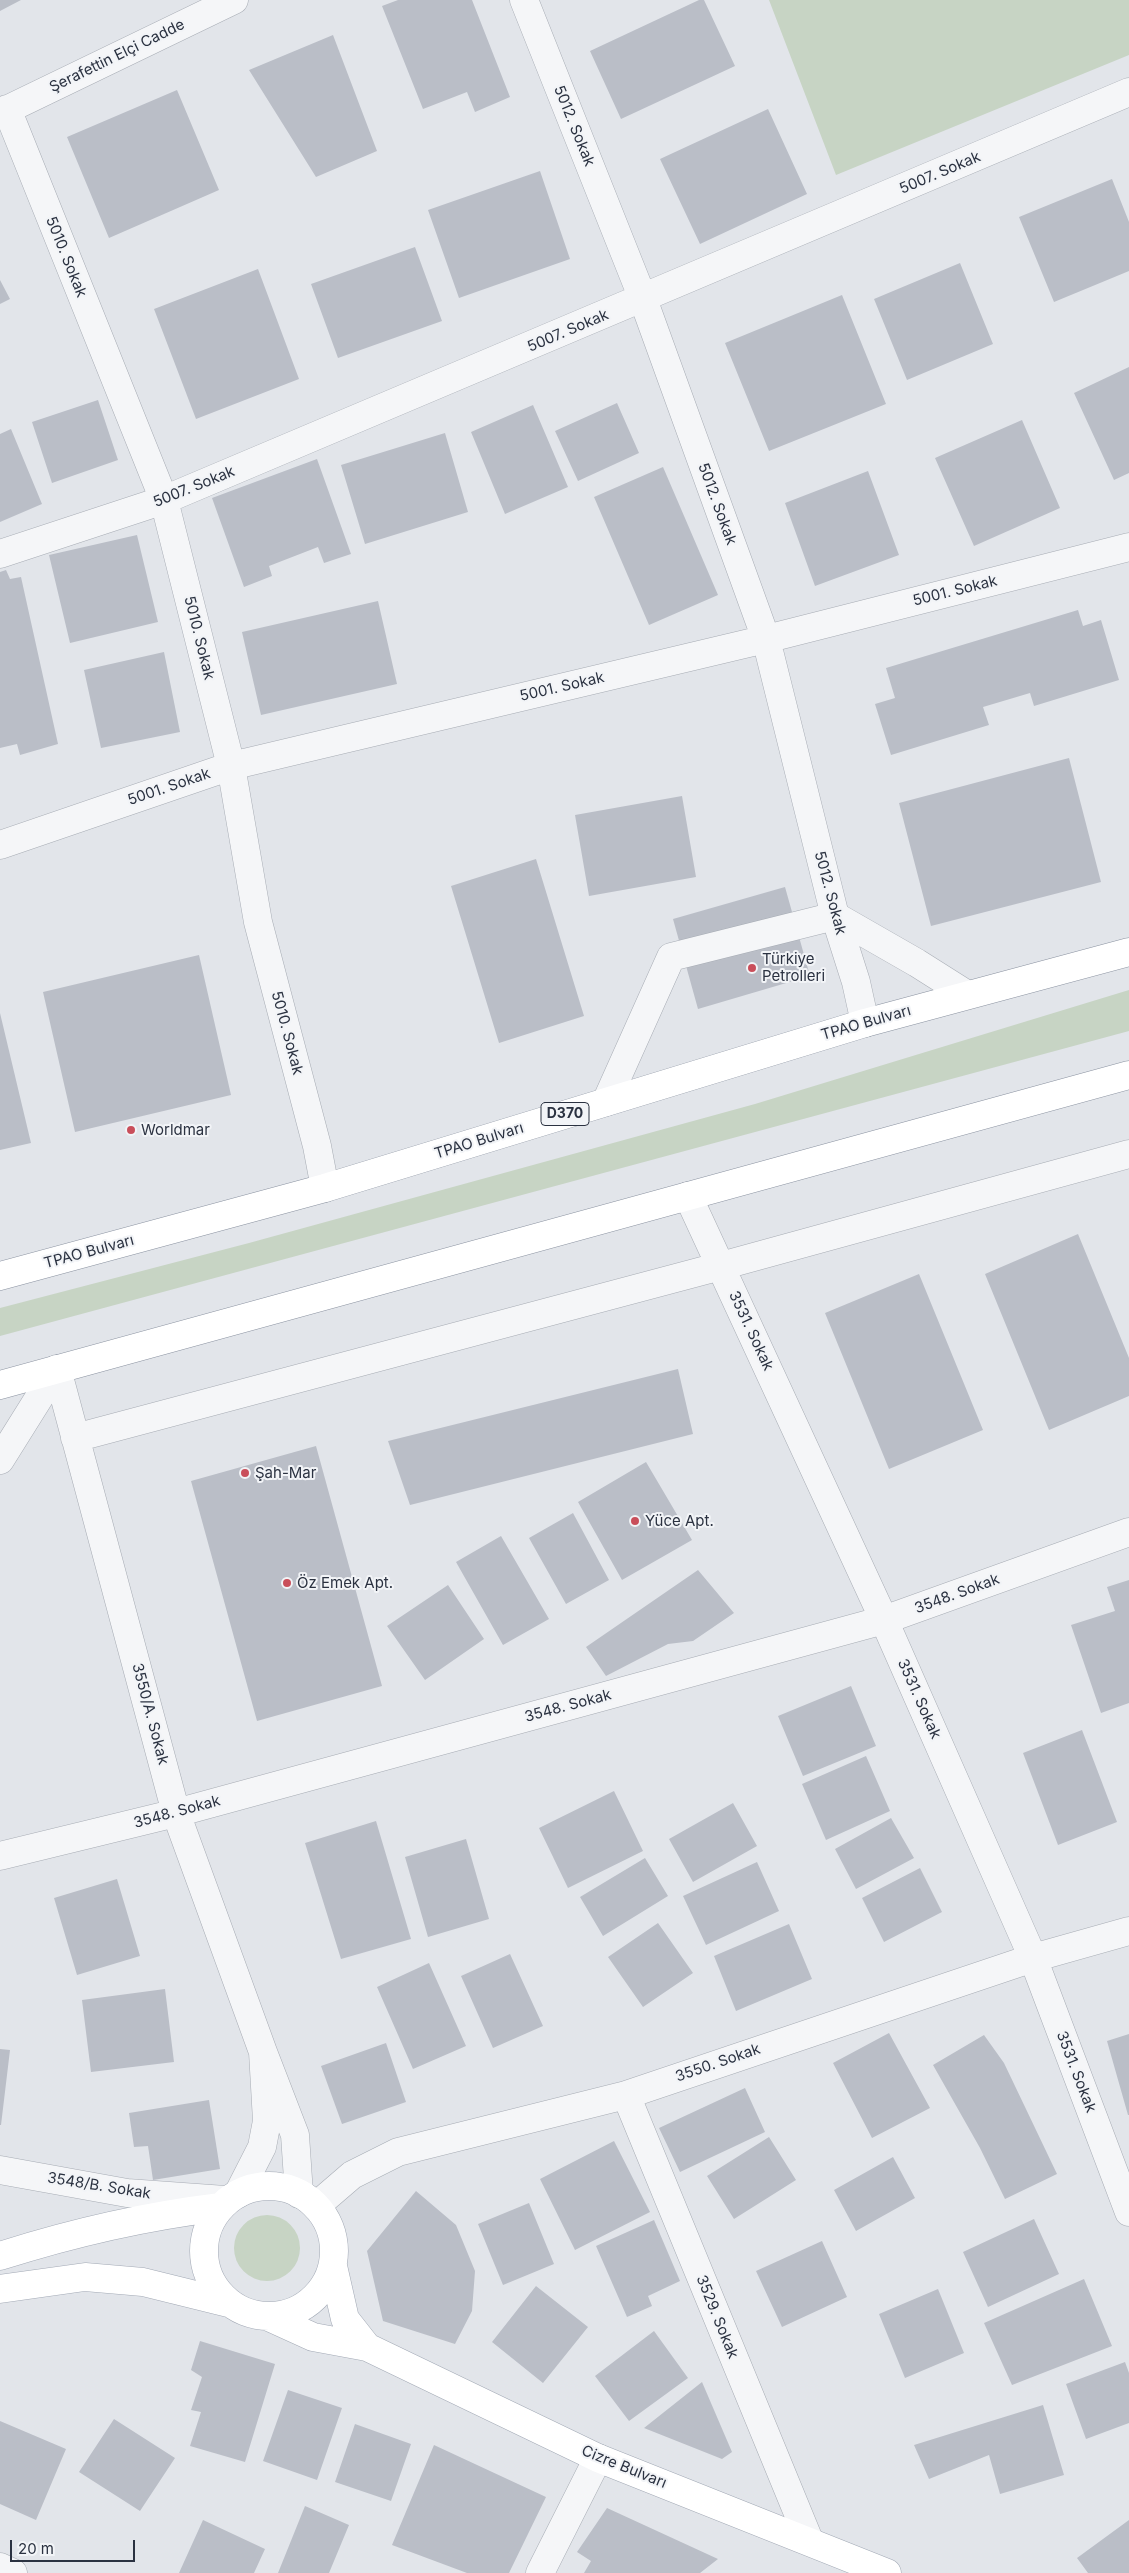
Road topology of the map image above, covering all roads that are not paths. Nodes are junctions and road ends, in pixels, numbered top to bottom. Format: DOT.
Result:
graph roads {
  1 [pos="234,0"];
  2 [pos="524,0"];
  3 [pos="1129,92"];
  4 [pos="4,111"];
  5 [pos="643,300"];
  6 [pos="164,500"];
  7 [pos="1129,548"];
  8 [pos="0,554"];
  9 [pos="766,639"];
  10 [pos="232,766"];
  11 [pos="0,845"];
  12 [pos="835,916"];
  13 [pos="1129,952"];
  14 [pos="966,994"];
  15 [pos="865,1023"];
  16 [pos="1129,1075"];
  17 [pos="606,1102"];
  18 [pos="1129,1154"];
  19 [pos="325,1188"];
  20 [pos="688,1196"];
  21 [pos="721,1266"];
  22 [pos="0,1276"];
  23 [pos="56,1369"];
  24 [pos="0,1385"];
  25 [pos="75,1438"];
  26 [pos="0,1460"];
  27 [pos="1129,1532"];
  28 [pos="884,1620"];
  29 [pos="176,1813"];
  30 [pos="0,1856"];
  31 [pos="1129,1931"];
  32 [pos="1033,1958"];
  33 [pos="263,2052"];
  34 [pos="626,2095"];
  35 [pos="0,2170"];
  36 [pos="229,2200"];
  37 [pos="308,2200"];
  38 [pos="1129,2212"];
  39 [pos="0,2256"];
  40 [pos="332,2266"];
  41 [pos="0,2289"];
  42 [pos="228,2303"];
  43 [pos="269,2317"];
  44 [pos="367,2347"];
  45 [pos="598,2458"];
  46 [pos="809,2540"];
  47 [pos="0,2567"];
  48 [pos="13,2573"];
  49 [pos="540,2573"];
  50 [pos="887,2573"];
  1 -- 4 [label="street, Şerafettin Elçi Cadde"];
  2 -- 5 [label="street, 5012. Sokak"];
  3 -- 5 [label="street, 5007. Sokak"];
  4 -- 6 [label="street, 5010. Sokak"];
  5 -- 6 [label="street, 5007. Sokak"];
  5 -- 9 [label="street, 5012. Sokak"];
  6 -- 8 [label="street, 5007. Sokak"];
  6 -- 10 [label="street, 5010. Sokak"];
  7 -- 9 [label="street, 5001. Sokak"];
  9 -- 10 [label="street, 5001. Sokak"];
  9 -- 12 [label="street, 5012. Sokak"];
  10 -- 11 [label="street, 5001. Sokak"];
  10 -- 19 [label="street, 5010. Sokak"];
  12 -- 14 [label="street"];
  12 -- 15 [label="street, 5012. Sokak"];
  12 -- 17 [label="street"];
  13 -- 14 [label="main road, TPAO Bulvarı / D370"];
  14 -- 15 [label="main road, TPAO Bulvarı / D370"];
  15 -- 17 [label="main road, TPAO Bulvarı / D370"];
  16 -- 20 [label="main road"];
  17 -- 19 [label="main road, TPAO Bulvarı / D370"];
  18 -- 21 [label="street"];
  19 -- 22 [label="main road, TPAO Bulvarı / D370"];
  20 -- 21 [label="street, 3531. Sokak"];
  20 -- 23 [label="main road"];
  21 -- 25 [label="street"];
  21 -- 28 [label="street, 3531. Sokak"];
  23 -- 24 [label="main road"];
  23 -- 25 [label="street, 3550/A. Sokak"];
  23 -- 26 [label="street"];
  25 -- 29 [label="street, 3550/A. Sokak"];
  27 -- 28 [label="street, 3548. Sokak"];
  28 -- 29 [label="street, 3548. Sokak"];
  28 -- 32 [label="street, 3531. Sokak"];
  29 -- 30 [label="street, 3548. Sokak"];
  29 -- 33 [label="street, 3550/A. Sokak"];
  31 -- 32 [label="street, 3550. Sokak"];
  32 -- 34 [label="street, 3550. Sokak"];
  32 -- 38 [label="street, 3531. Sokak"];
  33 -- 36 [label="street"];
  33 -- 37 [label="street, 3550/A. Sokak"];
  34 -- 37 [label="street, 3550. Sokak"];
  34 -- 46 [label="street, 3529. Sokak"];
  35 -- 36 [label="street, 3548/B. Sokak"];
  36 -- 37 [label="main road"];
  36 -- 39 [label="main road"];
  36 -- 42 [label="main road"];
  37 -- 40 [label="main road"];
  40 -- 43 [label="main road"];
  40 -- 44 [label="main road"];
  41 -- 42 [label="main road"];
  42 -- 43 [label="main road"];
  43 -- 44 [label="main road"];
  44 -- 45 [label="main road, Cizre Bulvarı"];
  45 -- 46 [label="main road, Cizre Bulvarı"];
  45 -- 49 [label="street"];
  46 -- 50 [label="main road, Cizre Bulvarı"];
  47 -- 48 [label="street"];
}
